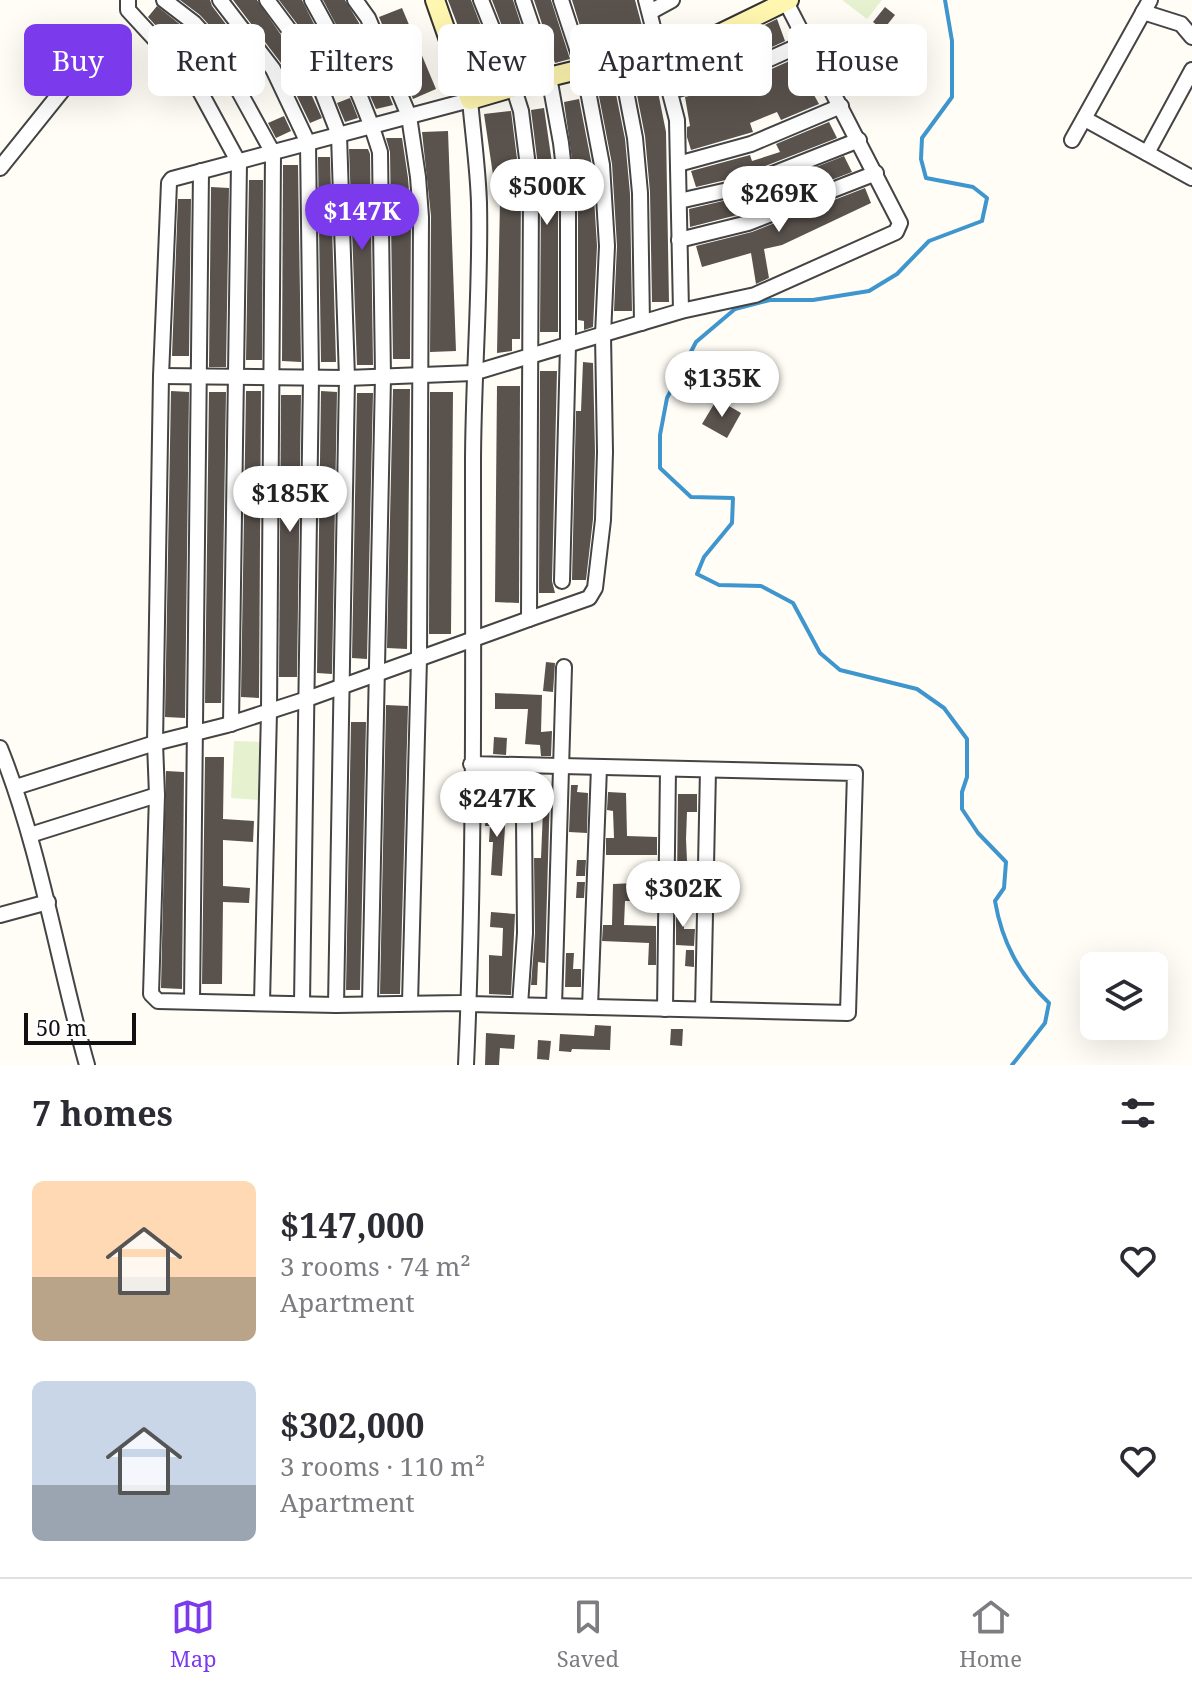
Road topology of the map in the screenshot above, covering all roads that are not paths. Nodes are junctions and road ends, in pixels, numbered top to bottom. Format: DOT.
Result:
graph roads {
  1 [pos="128,0"];
  2 [pos="164,0"];
  3 [pos="220,0"];
  4 [pos="267,0"];
  5 [pos="312,0"];
  6 [pos="355,0"];
  7 [pos="435,0"];
  8 [pos="481,0"];
  9 [pos="523,0"];
  10 [pos="561,0"];
  11 [pos="672,0"];
  12 [pos="787,1"];
  13 [pos="648,6"];
  14 [pos="1146,6"];
  15 [pos="491,24"];
  16 [pos="531,24"];
  17 [pos="740,24"];
  18 [pos="798,24"];
  19 [pos="570,27"];
  20 [pos="1192,37"];
  21 [pos="1192,70"];
  22 [pos="58,96"];
  23 [pos="486,96"];
  24 [pos="516,96"];
  25 [pos="552,96"];
  26 [pos="589,96"];
  27 [pos="627,96"];
  28 [pos="671,96"];
  29 [pos="836,96"];
  30 [pos="470,100"];
  31 [pos="841,106"];
  32 [pos="409,116"];
  33 [pos="1085,119"];
  34 [pos="372,126"];
  35 [pos="339,135"];
  36 [pos="859,140"];
  37 [pos="1072,140"];
  38 [pos="308,143"];
  39 [pos="273,153"];
  40 [pos="1147,153"];
  41 [pos="239,163"];
  42 [pos="678,164"];
  43 [pos="0,168"];
  44 [pos="201,171"];
  45 [pos="876,173"];
  46 [pos="1192,178"];
  47 [pos="679,201"];
  48 [pos="679,240"];
  49 [pos="681,311"];
  50 [pos="642,323"];
  51 [pos="603,335"];
  52 [pos="568,345"];
  53 [pos="531,355"];
  54 [pos="473,373"];
  55 [pos="161,376"];
  56 [pos="200,376"];
  57 [pos="237,376"];
  58 [pos="420,376"];
  59 [pos="273,377"];
  60 [pos="383,377"];
  61 [pos="311,378"];
  62 [pos="347,378"];
  63 [pos="562,581"];
  64 [pos="529,619"];
  65 [pos="473,639"];
  66 [pos="419,659"];
  67 [pos="564,667"];
  68 [pos="378,674"];
  69 [pos="340,687"];
  70 [pos="307,699"];
  71 [pos="269,712"];
  72 [pos="231,724"];
  73 [pos="196,732"];
  74 [pos="155,743"];
  75 [pos="0,748"];
  76 [pos="471,764"];
  77 [pos="562,766"];
  78 [pos="599,767"];
  79 [pos="668,769"];
  80 [pos="708,770"];
  81 [pos="16,787"];
  82 [pos="157,795"];
  83 [pos="524,819"];
  84 [pos="30,835"];
  85 [pos="48,902"];
  86 [pos="0,915"];
  87 [pos="192,1001"];
  88 [pos="262,1002"];
  89 [pos="302,1003"];
  90 [pos="370,1003"];
  91 [pos="410,1003"];
  92 [pos="469,1004"];
  93 [pos="336,1005"];
  94 [pos="520,1005"];
  95 [pos="554,1006"];
  96 [pos="590,1007"];
  97 [pos="665,1009"];
  98 [pos="703,1009"];
  99 [pos="87,1065"];
  100 [pos="466,1065"];
  1 -- 41 [label="street"];
  2 -- 39 [label="street"];
  3 -- 38 [label="street"];
  4 -- 35 [label="street"];
  5 -- 34 [label="street"];
  6 -- 32 [label="street"];
  7 -- 30 [label="street"];
  8 -- 15 [label="street"];
  9 -- 16 [label="street"];
  10 -- 19 [label="street"];
  11 -- 13 [label="street"];
  12 -- 17 [label="street"];
  12 -- 18 [label="street"];
  14 -- 20 [label="street"];
  14 -- 33 [label="street"];
  21 -- 40 [label="street"];
  22 -- 43 [label="street"];
  23 -- 30 [label="street"];
  24 -- 53 [label="street"];
  25 -- 52 [label="street"];
  26 -- 51 [label="street"];
  27 -- 50 [label="street"];
  28 -- 42 [label="street"];
  29 -- 31 [label="street"];
  30 -- 32 [label="street"];
  30 -- 54 [label="street"];
  31 -- 36 [label="street"];
  31 -- 42 [label="street"];
  32 -- 34 [label="street"];
  32 -- 58 [label="street"];
  33 -- 37 [label="street"];
  33 -- 40 [label="street"];
  34 -- 35 [label="street"];
  34 -- 60 [label="street"];
  35 -- 38 [label="street"];
  35 -- 62 [label="street"];
  36 -- 45 [label="street"];
  36 -- 47 [label="street"];
  38 -- 39 [label="street"];
  38 -- 61 [label="street"];
  39 -- 41 [label="street"];
  39 -- 59 [label="street"];
  40 -- 46 [label="street"];
  41 -- 44 [label="street"];
  41 -- 57 [label="street"];
  42 -- 47 [label="street"];
  44 -- 55 [label="street"];
  44 -- 56 [label="street"];
  45 -- 48 [label="street"];
  45 -- 49 [label="street"];
  47 -- 48 [label="street"];
  48 -- 49 [label="street"];
  49 -- 50 [label="street"];
  50 -- 51 [label="street"];
  51 -- 52 [label="street"];
  51 -- 64 [label="street"];
  52 -- 53 [label="street"];
  52 -- 63 [label="street"];
  53 -- 54 [label="street"];
  53 -- 64 [label="street"];
  54 -- 58 [label="street"];
  54 -- 65 [label="street"];
  55 -- 56 [label="street"];
  55 -- 74 [label="street"];
  56 -- 57 [label="street"];
  56 -- 73 [label="street"];
  57 -- 59 [label="street"];
  57 -- 72 [label="street"];
  58 -- 60 [label="street"];
  58 -- 66 [label="street"];
  59 -- 61 [label="street"];
  59 -- 71 [label="street"];
  60 -- 62 [label="street"];
  60 -- 68 [label="street"];
  61 -- 62 [label="street"];
  61 -- 70 [label="street"];
  62 -- 69 [label="street"];
  64 -- 65 [label="street"];
  65 -- 66 [label="street"];
  65 -- 76 [label="street"];
  66 -- 68 [label="street"];
  66 -- 91 [label="street"];
  67 -- 77 [label="street"];
  68 -- 69 [label="street"];
  68 -- 90 [label="street"];
  69 -- 70 [label="street"];
  69 -- 93 [label="street"];
  70 -- 71 [label="street"];
  70 -- 89 [label="street"];
  71 -- 72 [label="street"];
  71 -- 88 [label="street"];
  72 -- 73 [label="street"];
  73 -- 74 [label="street"];
  73 -- 87 [label="street"];
  74 -- 81 [label="street"];
  74 -- 82 [label="street"];
  75 -- 81 [label="street"];
  76 -- 77 [label="street"];
  76 -- 92 [label="street"];
  77 -- 78 [label="street"];
  77 -- 95 [label="street"];
  78 -- 79 [label="street"];
  78 -- 96 [label="street"];
  79 -- 80 [label="street"];
  79 -- 97 [label="street"];
  80 -- 98 [label="street"];
  80 -- 98 [label="street"];
  81 -- 84 [label="street"];
  82 -- 84 [label="street"];
  82 -- 87 [label="street"];
  83 -- 94 [label="street"];
  84 -- 85 [label="street"];
  85 -- 86 [label="street"];
  85 -- 99 [label="street"];
  87 -- 88 [label="street"];
  88 -- 89 [label="street"];
  89 -- 93 [label="street"];
  90 -- 91 [label="street"];
  90 -- 93 [label="street"];
  91 -- 92 [label="street"];
  92 -- 94 [label="street"];
  92 -- 100 [label="street"];
  94 -- 95 [label="street"];
  95 -- 96 [label="street"];
  96 -- 97 [label="street"];
  97 -- 98 [label="street"];
}
